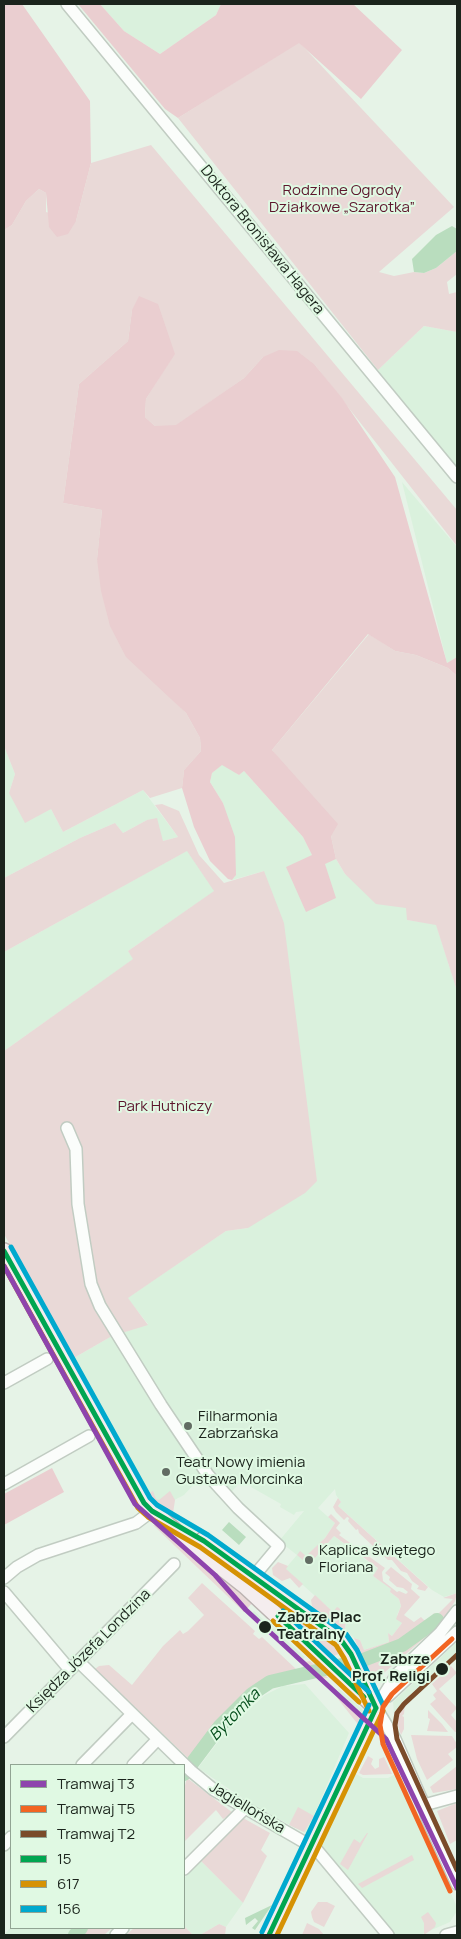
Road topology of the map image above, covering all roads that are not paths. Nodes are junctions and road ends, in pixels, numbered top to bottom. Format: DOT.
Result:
graph roads {
  1 [pos="67,4"];
  2 [pos="457,477"];
  3 [pos="67,1128"];
  4 [pos="4,1251"];
  5 [pos="47,1359"];
  6 [pos="4,1383"];
  7 [pos="89,1436"];
  8 [pos="4,1484"];
  9 [pos="152,1511"];
  10 [pos="174,1564"];
  11 [pos="4,1578"];
  12 [pos="249,1581"];
  13 [pos="4,1592"];
  14 [pos="457,1611"];
  15 [pos="457,1632"];
  16 [pos="75,1666"];
  17 [pos="376,1708"];
  18 [pos="132,1714"];
  19 [pos="4,1737"];
  20 [pos="158,1739"];
  21 [pos="83,1764"];
  22 [pos="134,1764"];
  23 [pos="184,1764"];
  24 [pos="185,1765"];
  25 [pos="457,1796"];
  26 [pos="424,1805"];
  27 [pos="244,1809"];
  28 [pos="312,1845"];
  29 [pos="185,1868"];
  30 [pos="457,1884"];
  31 [pos="457,1932"];
  32 [pos="269,1935"];
  33 [pos="388,1935"];
  34 [pos="446,1935"];
  1 -- 2 [label="street, Doktora Bronisława Hagera"];
  3 -- 12 [label="street"];
  4 -- 9 [label="main road"];
  5 -- 6 [label="street"];
  7 -- 8 [label="street"];
  9 -- 11 [label="street"];
  9 -- 12 [label="main road"];
  10 -- 16 [label="street, Księdza Józefa Londzina"];
  12 -- 17 [label="main road"];
  12 -- 17 [label="main road"];
  13 -- 16 [label="street, Jagiellońska"];
  14 -- 17 [label="street"];
  15 -- 17 [label="street"];
  16 -- 18 [label="street, Jagiellońska"];
  16 -- 19 [label="street, Księdza Józefa Londzina"];
  17 -- 26 [label="street"];
  17 -- 28 [label="main road"];
  18 -- 20 [label="street, Jagiellońska"];
  18 -- 21 [label="street"];
  20 -- 22 [label="street"];
  20 -- 23 [label="street, Jagiellońska"];
  24 -- 27 [label="street, Jagiellońska"];
  25 -- 26 [label="street"];
  26 -- 30 [label="street"];
  27 -- 28 [label="street, Jagiellońska"];
  27 -- 29 [label="street"];
  28 -- 32 [label="main road"];
  28 -- 33 [label="street, Jagiellońska"];
  31 -- 34 [label="street"];
}
